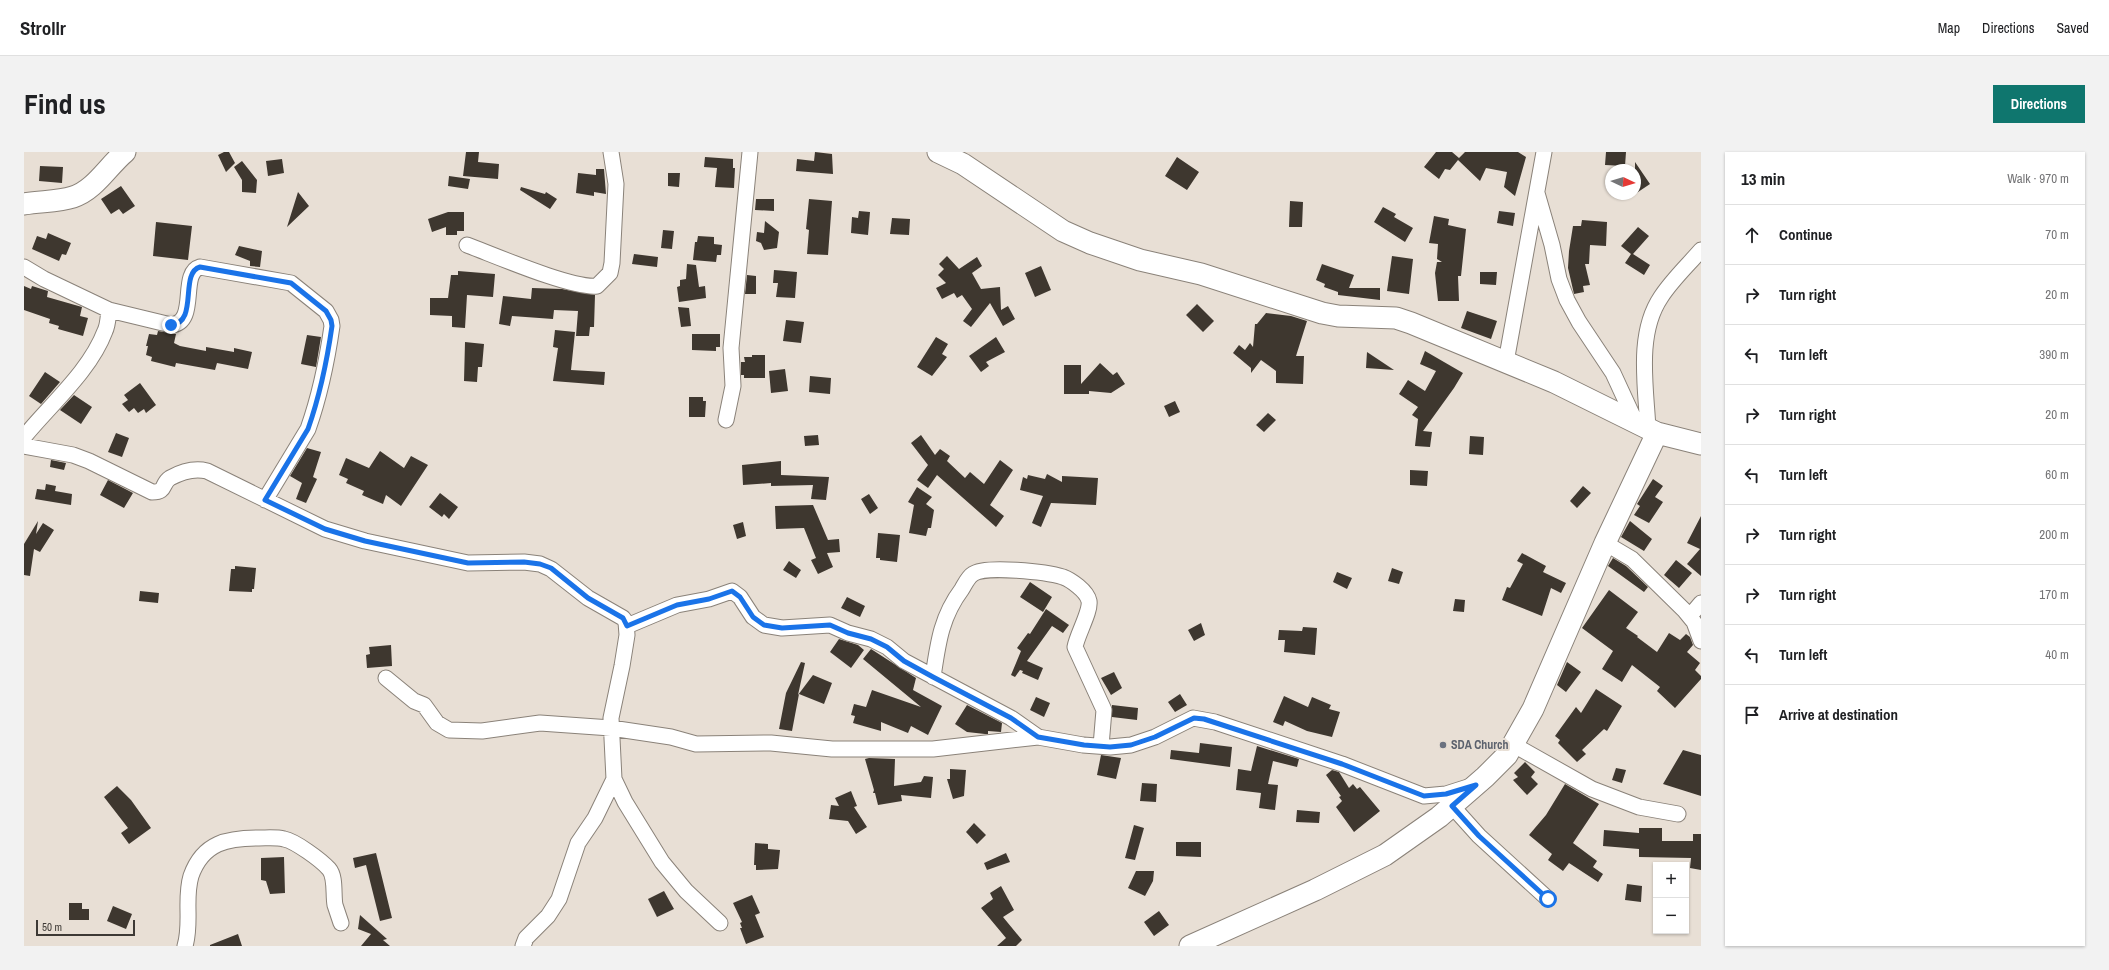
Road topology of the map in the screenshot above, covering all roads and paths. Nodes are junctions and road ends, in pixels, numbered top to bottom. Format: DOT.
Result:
graph roads {
  1 [pos="124,152"];
  2 [pos="611,152"];
  3 [pos="750,152"];
  4 [pos="938,152"];
  5 [pos="1544,152"];
  6 [pos="1537,193"];
  7 [pos="24,204"];
  8 [pos="467,246"];
  9 [pos="1701,250"];
  10 [pos="24,267"];
  11 [pos="109,310"];
  12 [pos="1506,362"];
  13 [pos="726,420"];
  14 [pos="1647,428"];
  15 [pos="24,437"];
  16 [pos="1701,444"];
  17 [pos="24,446"];
  18 [pos="265,500"];
  19 [pos="1605,543"];
  20 [pos="1701,603"];
  21 [pos="1690,616"];
  22 [pos="627,626"];
  23 [pos="1701,641"];
  24 [pos="933,677"];
  25 [pos="386,678"];
  26 [pos="612,728"];
  27 [pos="1038,737"];
  28 [pos="1514,745"];
  29 [pos="1101,746"];
  30 [pos="614,779"];
  31 [pos="1476,785"];
  32 [pos="1452,806"];
  33 [pos="1678,814"];
  34 [pos="1548,899"];
  35 [pos="341,922"];
  36 [pos="720,923"];
  37 [pos="185,946"];
  38 [pos="522,946"];
  39 [pos="1190,946"];
  1 -- 7 [label="street"];
  2 -- 8 [label="street"];
  3 -- 13 [label="street"];
  4 -- 12 [label="street"];
  5 -- 6 [label="street"];
  6 -- 12 [label="street"];
  6 -- 14 [label="street"];
  9 -- 14 [label="street"];
  10 -- 11 [label="street"];
  11 -- 15 [label="street"];
  11 -- 18 [label="street"];
  12 -- 14 [label="street"];
  14 -- 16 [label="street"];
  14 -- 19 [label="street"];
  17 -- 18 [label="street"];
  18 -- 22 [label="street"];
  19 -- 21 [label="street"];
  19 -- 28 [label="street"];
  20 -- 21 [label="street"];
  21 -- 23 [label="street"];
  22 -- 24 [label="street"];
  22 -- 26 [label="street"];
  24 -- 27 [label="street"];
  24 -- 29 [label="street"];
  25 -- 26 [label="street"];
  26 -- 27 [label="street"];
  26 -- 30 [label="street"];
  27 -- 29 [label="street"];
  28 -- 31 [label="street"];
  28 -- 33 [label="street"];
  29 -- 31 [label="street"];
  30 -- 36 [label="street"];
  30 -- 38 [label="street"];
  31 -- 32 [label="street"];
  32 -- 34 [label="street"];
  32 -- 39 [label="street"];
  35 -- 37 [label="street"];
}
